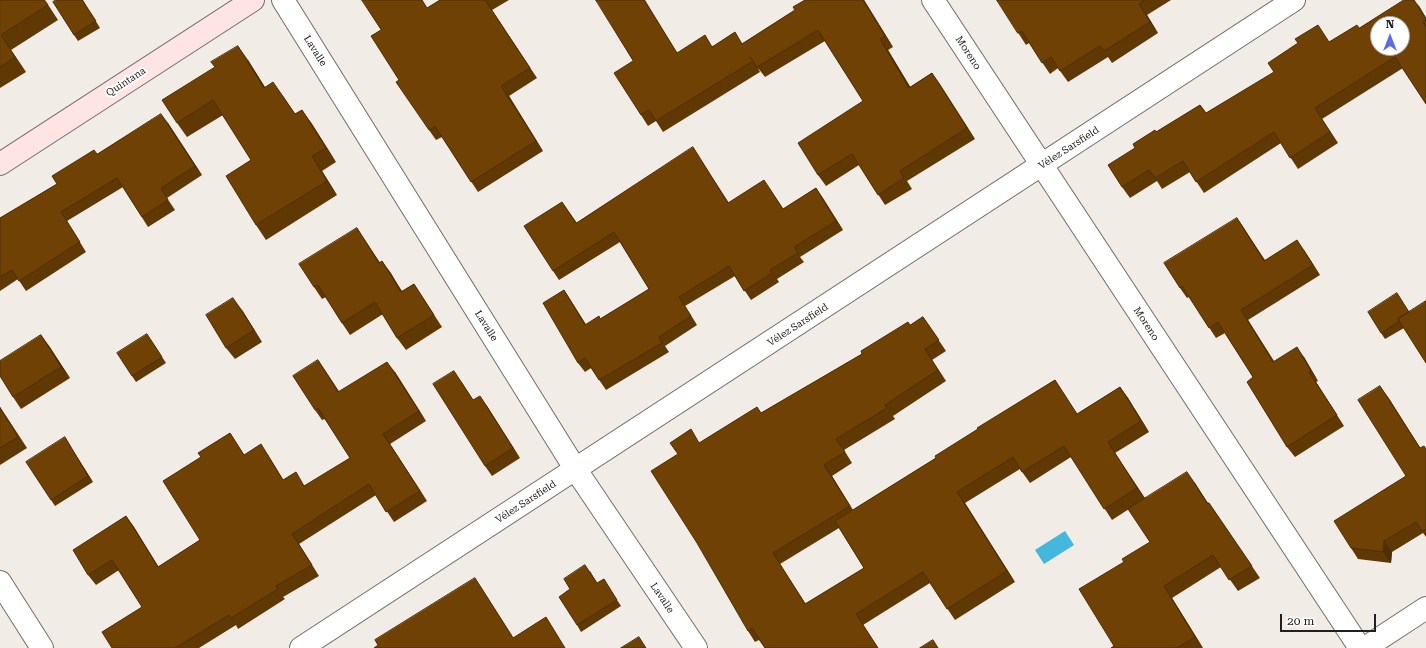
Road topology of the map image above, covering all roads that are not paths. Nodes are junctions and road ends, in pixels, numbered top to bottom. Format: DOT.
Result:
graph roads {
  1 [pos="253,0"];
  2 [pos="283,0"];
  3 [pos="933,0"];
  4 [pos="1294,0"];
  5 [pos="0,164"];
  6 [pos="1042,165"];
  7 [pos="576,470"];
  8 [pos="0,582"];
  9 [pos="1426,608"];
  10 [pos="42,648"];
  11 [pos="301,648"];
  12 [pos="696,648"];
  13 [pos="1360,648"];
  14 [pos="1365,648"];
  1 -- 5 [label="main road, Quintana"];
  2 -- 7 [label="street, Lavalle"];
  3 -- 6 [label="street, Moreno"];
  4 -- 6 [label="street, Vélez Sarsfield"];
  6 -- 7 [label="street, Vélez Sarsfield"];
  6 -- 13 [label="street, Moreno"];
  7 -- 11 [label="street, Vélez Sarsfield"];
  7 -- 12 [label="street, Lavalle"];
  8 -- 10 [label="street"];
  9 -- 14 [label="street"];
}
